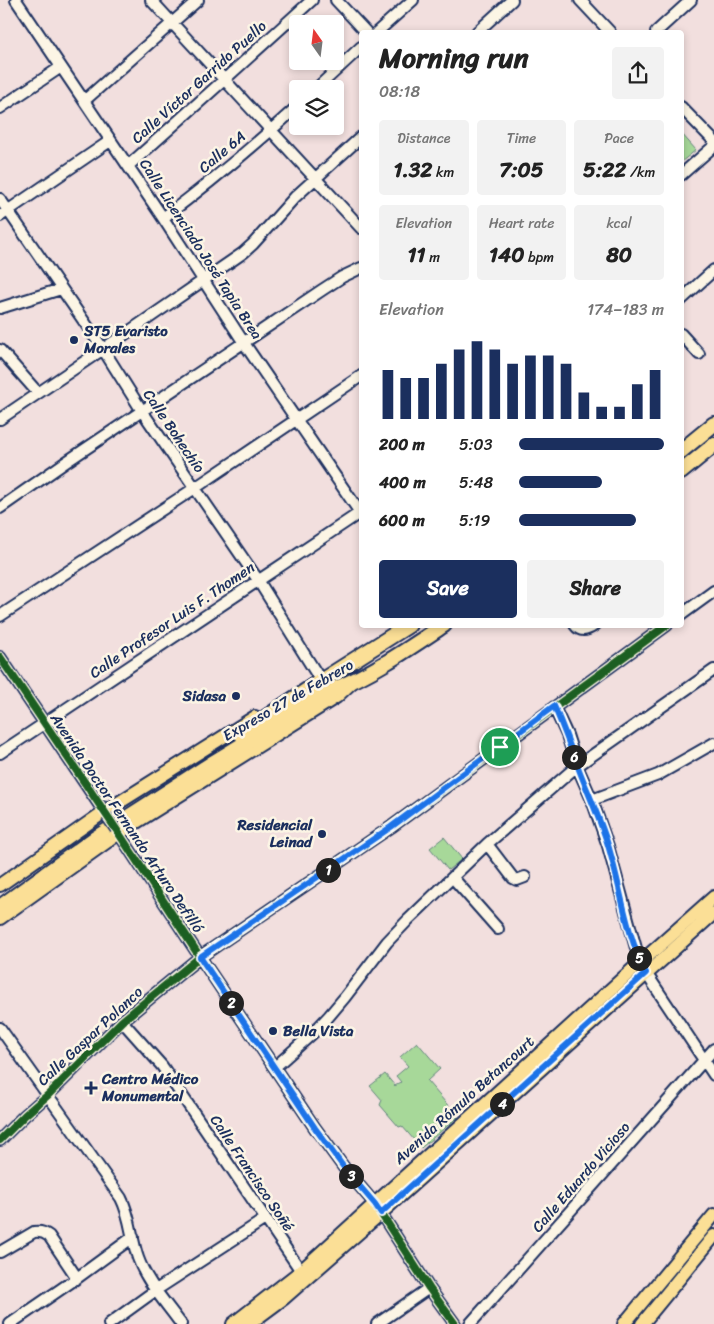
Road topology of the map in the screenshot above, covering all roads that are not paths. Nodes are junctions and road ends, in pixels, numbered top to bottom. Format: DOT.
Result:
graph roads {
  1 [pos="16,0"];
  2 [pos="152,0"];
  3 [pos="198,0"];
  4 [pos="312,0"];
  5 [pos="336,0"];
  6 [pos="413,0"];
  7 [pos="512,0"];
  8 [pos="580,0"];
  9 [pos="691,0"];
  10 [pos="173,23"];
  11 [pos="364,30"];
  12 [pos="378,30"];
  13 [pos="479,30"];
  14 [pos="608,30"];
  15 [pos="658,30"];
  16 [pos="359,48"];
  17 [pos="61,67"];
  18 [pos="225,80"];
  19 [pos="325,80"];
  20 [pos="84,101"];
  21 [pos="0,108"];
  22 [pos="684,110"];
  23 [pos="289,114"];
  24 [pos="271,130"];
  25 [pos="359,139"];
  26 [pos="110,141"];
  27 [pos="714,141"];
  28 [pos="714,146"];
  29 [pos="128,166"];
  30 [pos="684,172"];
  31 [pos="315,179"];
  32 [pos="0,199"];
  33 [pos="4,213"];
  34 [pos="163,218"];
  35 [pos="359,223"];
  36 [pos="359,269"];
  37 [pos="714,270"];
  38 [pos="204,280"];
  39 [pos="61,288"];
  40 [pos="684,297"];
  41 [pos="0,308"];
  42 [pos="684,337"];
  43 [pos="244,343"];
  44 [pos="103,349"];
  45 [pos="0,350"];
  46 [pos="699,354"];
  47 [pos="359,377"];
  48 [pos="38,393"];
  49 [pos="142,411"];
  50 [pos="0,419"];
  51 [pos="297,419"];
  52 [pos="714,424"];
  53 [pos="714,445"];
  54 [pos="684,449"];
  55 [pos="684,470"];
  56 [pos="195,488"];
  57 [pos="0,508"];
  58 [pos="359,510"];
  59 [pos="359,514"];
  60 [pos="258,580"];
  61 [pos="714,591"];
  62 [pos="684,613"];
  63 [pos="0,616"];
  64 [pos="404,628"];
  65 [pos="439,628"];
  66 [pos="577,628"];
  67 [pos="591,628"];
  68 [pos="663,628"];
  69 [pos="0,657"];
  70 [pos="714,670"];
  71 [pos="353,681"];
  72 [pos="318,683"];
  73 [pos="554,706"];
  74 [pos="44,723"];
  75 [pos="714,743"];
  76 [pos="0,753"];
  77 [pos="578,766"];
  78 [pos="148,799"];
  79 [pos="592,800"];
  80 [pos="106,814"];
  81 [pos="118,831"];
  82 [pos="487,844"];
  83 [pos="525,877"];
  84 [pos="453,878"];
  85 [pos="0,885"];
  86 [pos="0,896"];
  87 [pos="714,898"];
  88 [pos="0,907"];
  89 [pos="714,913"];
  90 [pos="0,918"];
  91 [pos="498,930"];
  92 [pos="200,957"];
  93 [pos="643,968"];
  94 [pos="122,1021"];
  95 [pos="0,1028"];
  96 [pos="714,1049"];
  97 [pos="704,1060"];
  98 [pos="274,1067"];
  99 [pos="714,1076"];
  100 [pos="48,1095"];
  101 [pos="0,1140"];
  102 [pos="378,1208"];
  103 [pos="714,1215"];
  104 [pos="265,1219"];
  105 [pos="714,1236"];
  106 [pos="133,1237"];
  107 [pos="0,1252"];
  108 [pos="301,1271"];
  109 [pos="77,1278"];
  110 [pos="429,1288"];
  111 [pos="156,1290"];
  112 [pos="11,1324"];
  113 [pos="109,1324"];
  114 [pos="181,1324"];
  115 [pos="233,1324"];
  116 [pos="250,1324"];
  117 [pos="376,1324"];
  118 [pos="455,1324"];
  119 [pos="470,1324"];
  120 [pos="624,1324"];
  121 [pos="642,1324"];
  1 -- 17 [label="street, Calle Licenciado José Tapia Brea"];
  2 -- 10 [label="street"];
  3 -- 10 [label="street"];
  4 -- 18 [label="street, Calle Víctor Garrido Puello"];
  5 -- 11 [label="street"];
  6 -- 12 [label="street"];
  7 -- 13 [label="street"];
  8 -- 14 [label="street"];
  9 -- 15 [label="street"];
  10 -- 18 [label="street"];
  10 -- 20 [label="street"];
  16 -- 19 [label="street"];
  17 -- 20 [label="street, Calle Licenciado José Tapia Brea"];
  17 -- 21 [label="street"];
  18 -- 24 [label="street"];
  18 -- 29 [label="street, Calle Víctor Garrido Puello"];
  20 -- 26 [label="street, Calle Licenciado José Tapia Brea"];
  22 -- 27 [label="street"];
  23 -- 24 [label="street, Calle 6A"];
  24 -- 31 [label="street"];
  24 -- 34 [label="street, Calle 6A"];
  25 -- 31 [label="street"];
  26 -- 29 [label="street, Calle Licenciado José Tapia Brea"];
  26 -- 33 [label="street"];
  28 -- 30 [label="street"];
  29 -- 34 [label="street, Calle Licenciado José Tapia Brea"];
  31 -- 35 [label="street"];
  31 -- 38 [label="street"];
  32 -- 33 [label="street, Calle Bohechío"];
  33 -- 39 [label="street, Calle Bohechío"];
  34 -- 38 [label="street, Calle Licenciado José Tapia Brea"];
  36 -- 43 [label="street"];
  37 -- 40 [label="street"];
  38 -- 43 [label="street, Calle Licenciado José Tapia Brea"];
  38 -- 44 [label="street"];
  39 -- 41 [label="street"];
  39 -- 44 [label="street, Calle Bohechío"];
  42 -- 46 [label="street"];
  43 -- 49 [label="street"];
  43 -- 51 [label="street, Calle Licenciado José Tapia Brea"];
  44 -- 48 [label="street"];
  44 -- 49 [label="street, Calle Bohechío"];
  45 -- 48 [label="street"];
  47 -- 51 [label="street"];
  48 -- 50 [label="street"];
  49 -- 56 [label="street, Calle Bohechío"];
  49 -- 57 [label="street"];
  51 -- 56 [label="street"];
  51 -- 58 [label="street, Calle Licenciado José Tapia Brea"];
  52 -- 54 [label="highway"];
  53 -- 55 [label="highway"];
  56 -- 60 [label="street, Calle Bohechío"];
  56 -- 63 [label="street"];
  59 -- 60 [label="street, Calle Profesor Luis F. Thomen"];
  60 -- 72 [label="street, Calle Bohechío"];
  60 -- 74 [label="street, Calle Profesor Luis F. Thomen"];
  61 -- 62 [label="street"];
  64 -- 72 [label="highway, Expreso 27 de Febrero"];
  65 -- 71 [label="highway, Expreso 27 de Febrero"];
  66 -- 67 [label="street"];
  68 -- 73 [label="street, Calle Gaspar Polanco"];
  69 -- 74 [label="street, Avenida Doctor Fernando Arturo Defilló"];
  70 -- 77 [label="street"];
  71 -- 78 [label="highway, Expreso 27 de Febrero"];
  71 -- 81 [label="main road"];
  72 -- 78 [label="highway, Expreso 27 de Febrero"];
  72 -- 80 [label="main road"];
  73 -- 77 [label="street"];
  73 -- 92 [label="street, Calle Gaspar Polanco"];
  74 -- 76 [label="street, Calle Profesor Luis F. Thomen"];
  74 -- 80 [label="street, Avenida Doctor Fernando Arturo Defilló"];
  75 -- 79 [label="street"];
  77 -- 79 [label="street"];
  77 -- 82 [label="street"];
  78 -- 86 [label="highway"];
  78 -- 88 [label="highway"];
  79 -- 93 [label="street"];
  80 -- 81 [label="street, Avenida Doctor Fernando Arturo Defilló, bridge"];
  80 -- 85 [label="main road"];
  81 -- 90 [label="main road"];
  81 -- 92 [label="street, Avenida Doctor Fernando Arturo Defilló"];
  82 -- 83 [label="street"];
  82 -- 84 [label="street"];
  84 -- 91 [label="street"];
  84 -- 98 [label="street"];
  87 -- 93 [label="main road, Avenida Rómulo Betancourt"];
  89 -- 93 [label="main road, Avenida Rómulo Betancourt"];
  92 -- 94 [label="street, Calle Gaspar Polanco"];
  92 -- 98 [label="street, Avenida Doctor Fernando Arturo Defilló"];
  93 -- 97 [label="street"];
  93 -- 102 [label="main road, Avenida Rómulo Betancourt"];
  94 -- 100 [label="street, Calle Gaspar Polanco"];
  94 -- 104 [label="street, Calle Francisco Soñé"];
  95 -- 100 [label="street"];
  96 -- 97 [label="street, Calle Eduardo Vicioso"];
  97 -- 99 [label="street"];
  97 -- 119 [label="street, Calle Eduardo Vicioso"];
  98 -- 102 [label="street, Avenida Doctor Fernando Arturo Defilló"];
  100 -- 101 [label="street, Calle Gaspar Polanco"];
  100 -- 106 [label="street"];
  102 -- 108 [label="main road, Avenida Rómulo Betancourt"];
  102 -- 110 [label="street, Avenida Doctor Fernando Arturo Defilló"];
  102 -- 116 [label="main road, Avenida Rómulo Betancourt"];
  103 -- 120 [label="main road"];
  104 -- 108 [label="street, Calle Francisco Soñé"];
  104 -- 111 [label="street"];
  105 -- 121 [label="main road"];
  106 -- 109 [label="street"];
  106 -- 111 [label="street"];
  107 -- 109 [label="street"];
  108 -- 115 [label="main road, Avenida Rómulo Betancourt"];
  109 -- 112 [label="street"];
  110 -- 117 [label="street"];
  110 -- 118 [label="street, Avenida Doctor Fernando Arturo Defilló"];
  111 -- 113 [label="street"];
  111 -- 114 [label="street"];
}
